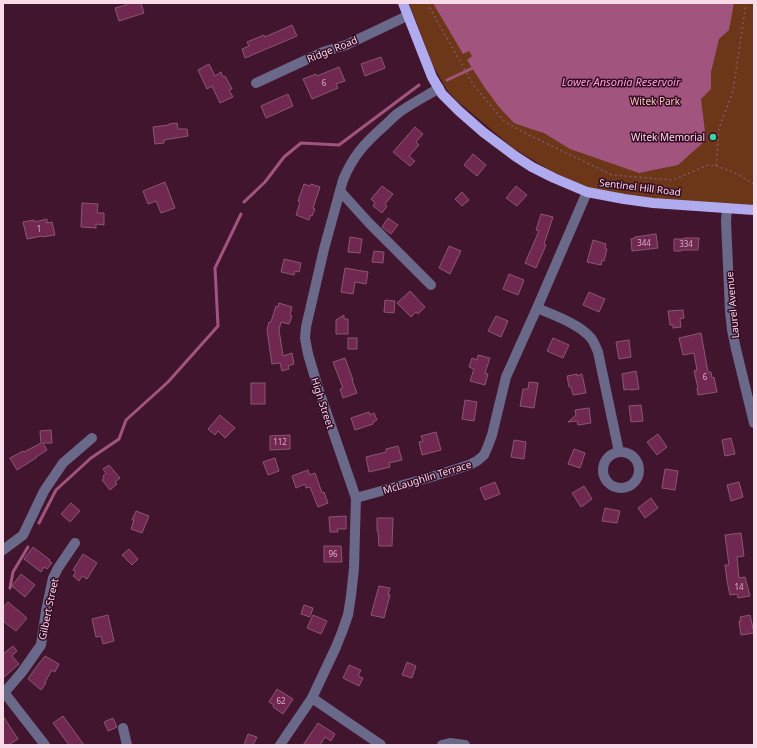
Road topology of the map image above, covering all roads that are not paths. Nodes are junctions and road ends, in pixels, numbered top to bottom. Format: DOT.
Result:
graph roads {
  1 [pos="403,3"];
  2 [pos="408,16"];
  3 [pos="256,83"];
  4 [pos="439,88"];
  5 [pos="340,192"];
  6 [pos="587,192"];
  7 [pos="727,208"];
  8 [pos="754,210"];
  9 [pos="431,285"];
  10 [pos="537,308"];
  11 [pos="754,423"];
  12 [pos="92,438"];
  13 [pos="619,452"];
  14 [pos="356,498"];
  15 [pos="76,543"];
  16 [pos="3,550"];
  17 [pos="5,696"];
  18 [pos="312,698"];
  19 [pos="123,728"];
  20 [pos="45,745"];
  21 [pos="127,745"];
  22 [pos="280,745"];
  23 [pos="381,745"];
  24 [pos="442,745"];
  25 [pos="465,745"];
  1 -- 2 [label="main road, Sentinel Hill Road"];
  2 -- 3 [label="street, Ridge Road"];
  2 -- 4 [label="main road, Sentinel Hill Road"];
  4 -- 5 [label="street, High Street"];
  4 -- 6 [label="main road, Sentinel Hill Road"];
  5 -- 9 [label="street"];
  5 -- 14 [label="street, High Street"];
  6 -- 7 [label="main road, Sentinel Hill Road"];
  6 -- 10 [label="street, McLaughlin Terrace"];
  7 -- 8 [label="main road, Sentinel Hill Road"];
  7 -- 11 [label="street, Laurel Avenue"];
  10 -- 13 [label="street"];
  10 -- 14 [label="street, McLaughlin Terrace"];
  12 -- 16 [label="street"];
  14 -- 18 [label="street, High Street"];
  15 -- 17 [label="street, Gilbert Street"];
  17 -- 20 [label="street"];
  18 -- 22 [label="street, High Street"];
  18 -- 23 [label="street"];
  19 -- 21 [label="street"];
  24 -- 25 [label="street"];
}
